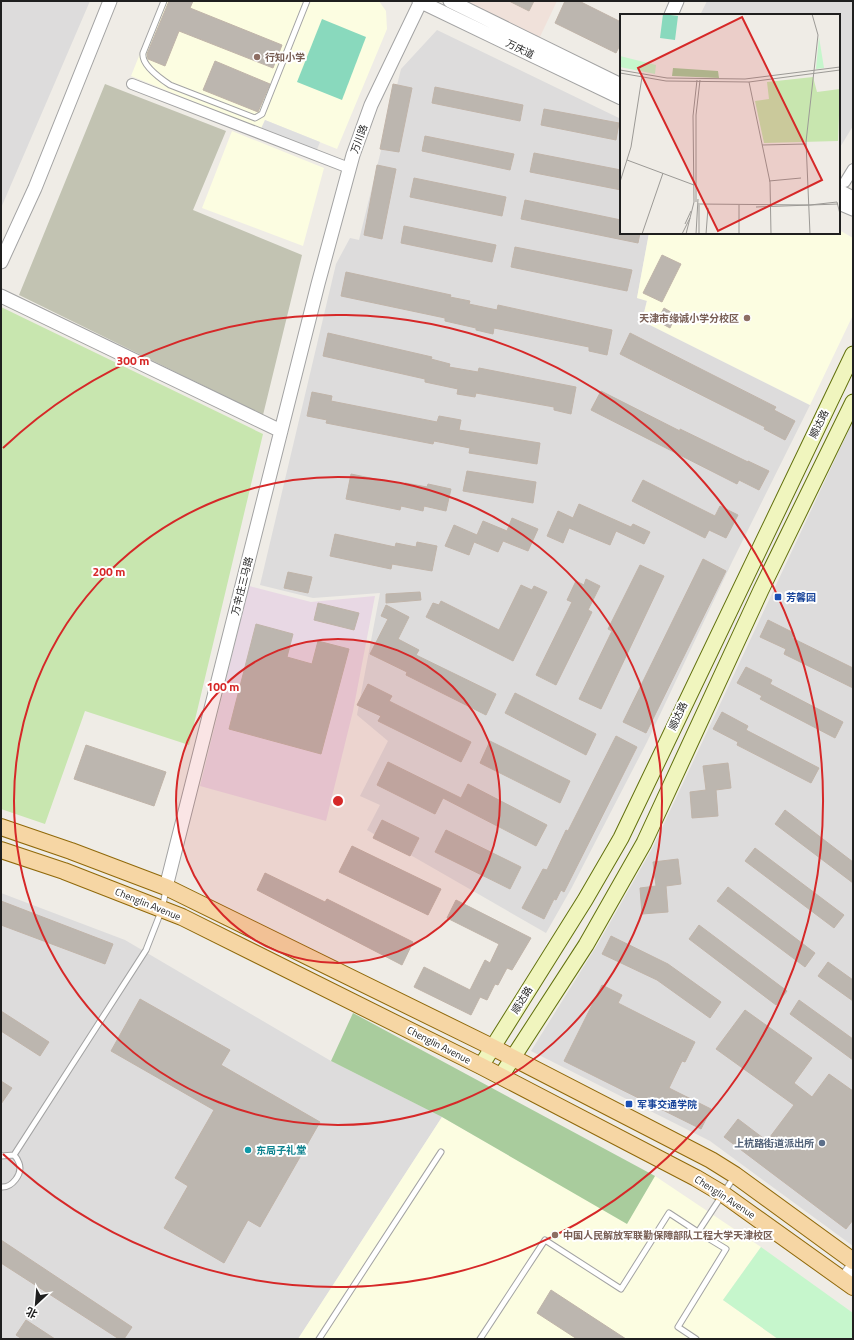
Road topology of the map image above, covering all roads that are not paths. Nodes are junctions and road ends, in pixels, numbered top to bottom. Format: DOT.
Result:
graph roads {
  1 [pos="110,1"];
  2 [pos="164,1"];
  3 [pos="307,1"];
  4 [pos="420,1"];
  5 [pos="450,1"];
  6 [pos="677,1"];
  7 [pos="671,14"];
  8 [pos="132,84"];
  9 [pos="170,85"];
  10 [pos="620,85"];
  11 [pos="165,96"];
  12 [pos="620,98"];
  13 [pos="349,168"];
  14 [pos="853,169"];
  15 [pos="842,187"];
  16 [pos="853,198"];
  17 [pos="840,203"];
  18 [pos="853,209"];
  19 [pos="1,262"];
  20 [pos="318,284"];
  21 [pos="1,296"];
  22 [pos="853,354"];
  23 [pos="849,371"];
  24 [pos="853,402"];
  25 [pos="281,431"];
  26 [pos="1,827"];
  27 [pos="1,850"];
  28 [pos="166,887"];
  29 [pos="162,909"];
  30 [pos="492,1047"];
  31 [pos="514,1058"];
  32 [pos="481,1066"];
  33 [pos="501,1076"];
  34 [pos="441,1152"];
  35 [pos="14,1155"];
  36 [pos="1,1156"];
  37 [pos="735,1175"];
  38 [pos="1,1187"];
  39 [pos="723,1194"];
  40 [pos="698,1232"];
  41 [pos="853,1261"];
  42 [pos="851,1281"];
  43 [pos="319,1339"];
  44 [pos="480,1339"];
  45 [pos="696,1339"];
  1 -- 19 [label="street"];
  2 -- 9 [label="lane"];
  3 -- 9 [label="lane"];
  4 -- 12 [label="street, 万庆道"];
  4 -- 13 [label="street, 万川路"];
  5 -- 10 [label="street, 万庆道"];
  6 -- 7 [label="street"];
  8 -- 11 [label="street"];
  9 -- 11 [label="lane"];
  11 -- 13 [label="street"];
  13 -- 20 [label="street, 万川路"];
  14 -- 15 [label="street"];
  15 -- 16 [label="street"];
  17 -- 18 [label="street"];
  20 -- 25 [label="street, 万辛庄三马路"];
  21 -- 25 [label="street"];
  22 -- 23 [label="main road, 顺达路"];
  23 -- 30 [label="main road, 顺达路"];
  24 -- 31 [label="main road, 顺达路"];
  25 -- 28 [label="street, 万辛庄三马路"];
  26 -- 28 [label="main road, Chenglin Avenue"];
  27 -- 29 [label="main road, Chenglin Avenue"];
  28 -- 29 [label="lane"];
  28 -- 30 [label="main road, Chenglin Avenue"];
  29 -- 32 [label="main road, Chenglin Avenue"];
  29 -- 35 [label="lane"];
  30 -- 31 [label="main road, Chenglin Avenue"];
  30 -- 32 [label="main road, 顺达路"];
  31 -- 33 [label="main road, 顺达路"];
  31 -- 37 [label="main road, Chenglin Avenue"];
  32 -- 33 [label="main road, Chenglin Avenue"];
  33 -- 39 [label="main road, Chenglin Avenue"];
  34 -- 43 [label="lane"];
  35 -- 36 [label="lane"];
  35 -- 38 [label="lane"];
  37 -- 39 [label="lane"];
  37 -- 41 [label="main road, Chenglin Avenue"];
  39 -- 40 [label="lane"];
  39 -- 42 [label="main road, Chenglin Avenue"];
  40 -- 44 [label="lane"];
  40 -- 45 [label="lane"];
}
